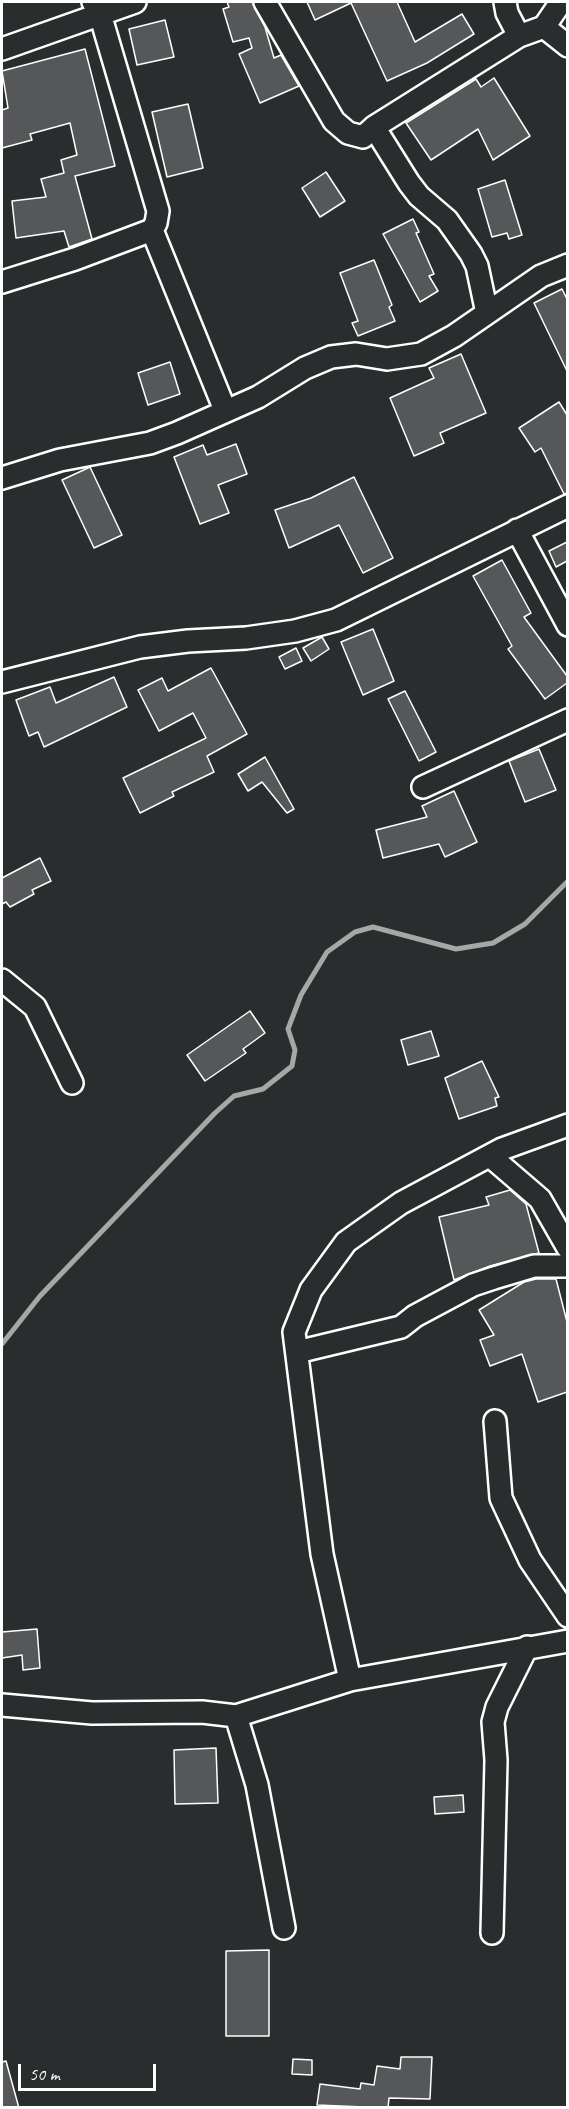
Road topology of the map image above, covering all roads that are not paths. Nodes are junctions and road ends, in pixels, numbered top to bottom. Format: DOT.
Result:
graph roads {
  1 [pos="135,2"];
  2 [pos="265,2"];
  3 [pos="506,2"];
  4 [pos="561,2"];
  5 [pos="96,8"];
  6 [pos="544,27"];
  7 [pos="519,36"];
  8 [pos="567,46"];
  9 [pos="2,49"];
  10 [pos="374,127"];
  11 [pos="152,230"];
  12 [pos="567,265"];
  13 [pos="2,282"];
  14 [pos="487,314"];
  15 [pos="225,410"];
  16 [pos="2,478"];
  17 [pos="567,506"];
  18 [pos="517,530"];
  19 [pos="567,625"];
  20 [pos="2,682"];
  21 [pos="567,720"];
  22 [pos="423,786"];
  23 [pos="2,981"];
  24 [pos="72,1083"];
  25 [pos="567,1125"];
  26 [pos="490,1156"];
  27 [pos="567,1248"];
  28 [pos="567,1266"];
  29 [pos="297,1352"];
  30 [pos="495,1421"];
  31 [pos="567,1616"];
  32 [pos="567,1641"];
  33 [pos="527,1647"];
  34 [pos="350,1680"];
  35 [pos="2,1705"];
  36 [pos="236,1716"];
  37 [pos="284,1928"];
  38 [pos="492,1934"];
  1 -- 5 [label="street"];
  2 -- 10 [label="street"];
  3 -- 7 [label="street"];
  4 -- 6 [label="street"];
  5 -- 9 [label="street"];
  5 -- 11 [label="street"];
  6 -- 7 [label="street"];
  6 -- 8 [label="street"];
  7 -- 10 [label="street"];
  10 -- 14 [label="street"];
  11 -- 13 [label="street"];
  11 -- 15 [label="street"];
  12 -- 14 [label="street"];
  14 -- 15 [label="street"];
  15 -- 16 [label="street"];
  17 -- 18 [label="street"];
  18 -- 19 [label="street"];
  18 -- 20 [label="street"];
  21 -- 22 [label="street"];
  23 -- 24 [label="street"];
  25 -- 26 [label="street"];
  26 -- 27 [label="street"];
  26 -- 29 [label="street"];
  28 -- 29 [label="street"];
  29 -- 34 [label="street"];
  30 -- 31 [label="street"];
  32 -- 33 [label="street"];
  33 -- 34 [label="street"];
  33 -- 38 [label="street"];
  34 -- 36 [label="street"];
  35 -- 36 [label="street"];
  36 -- 37 [label="street"];
}
